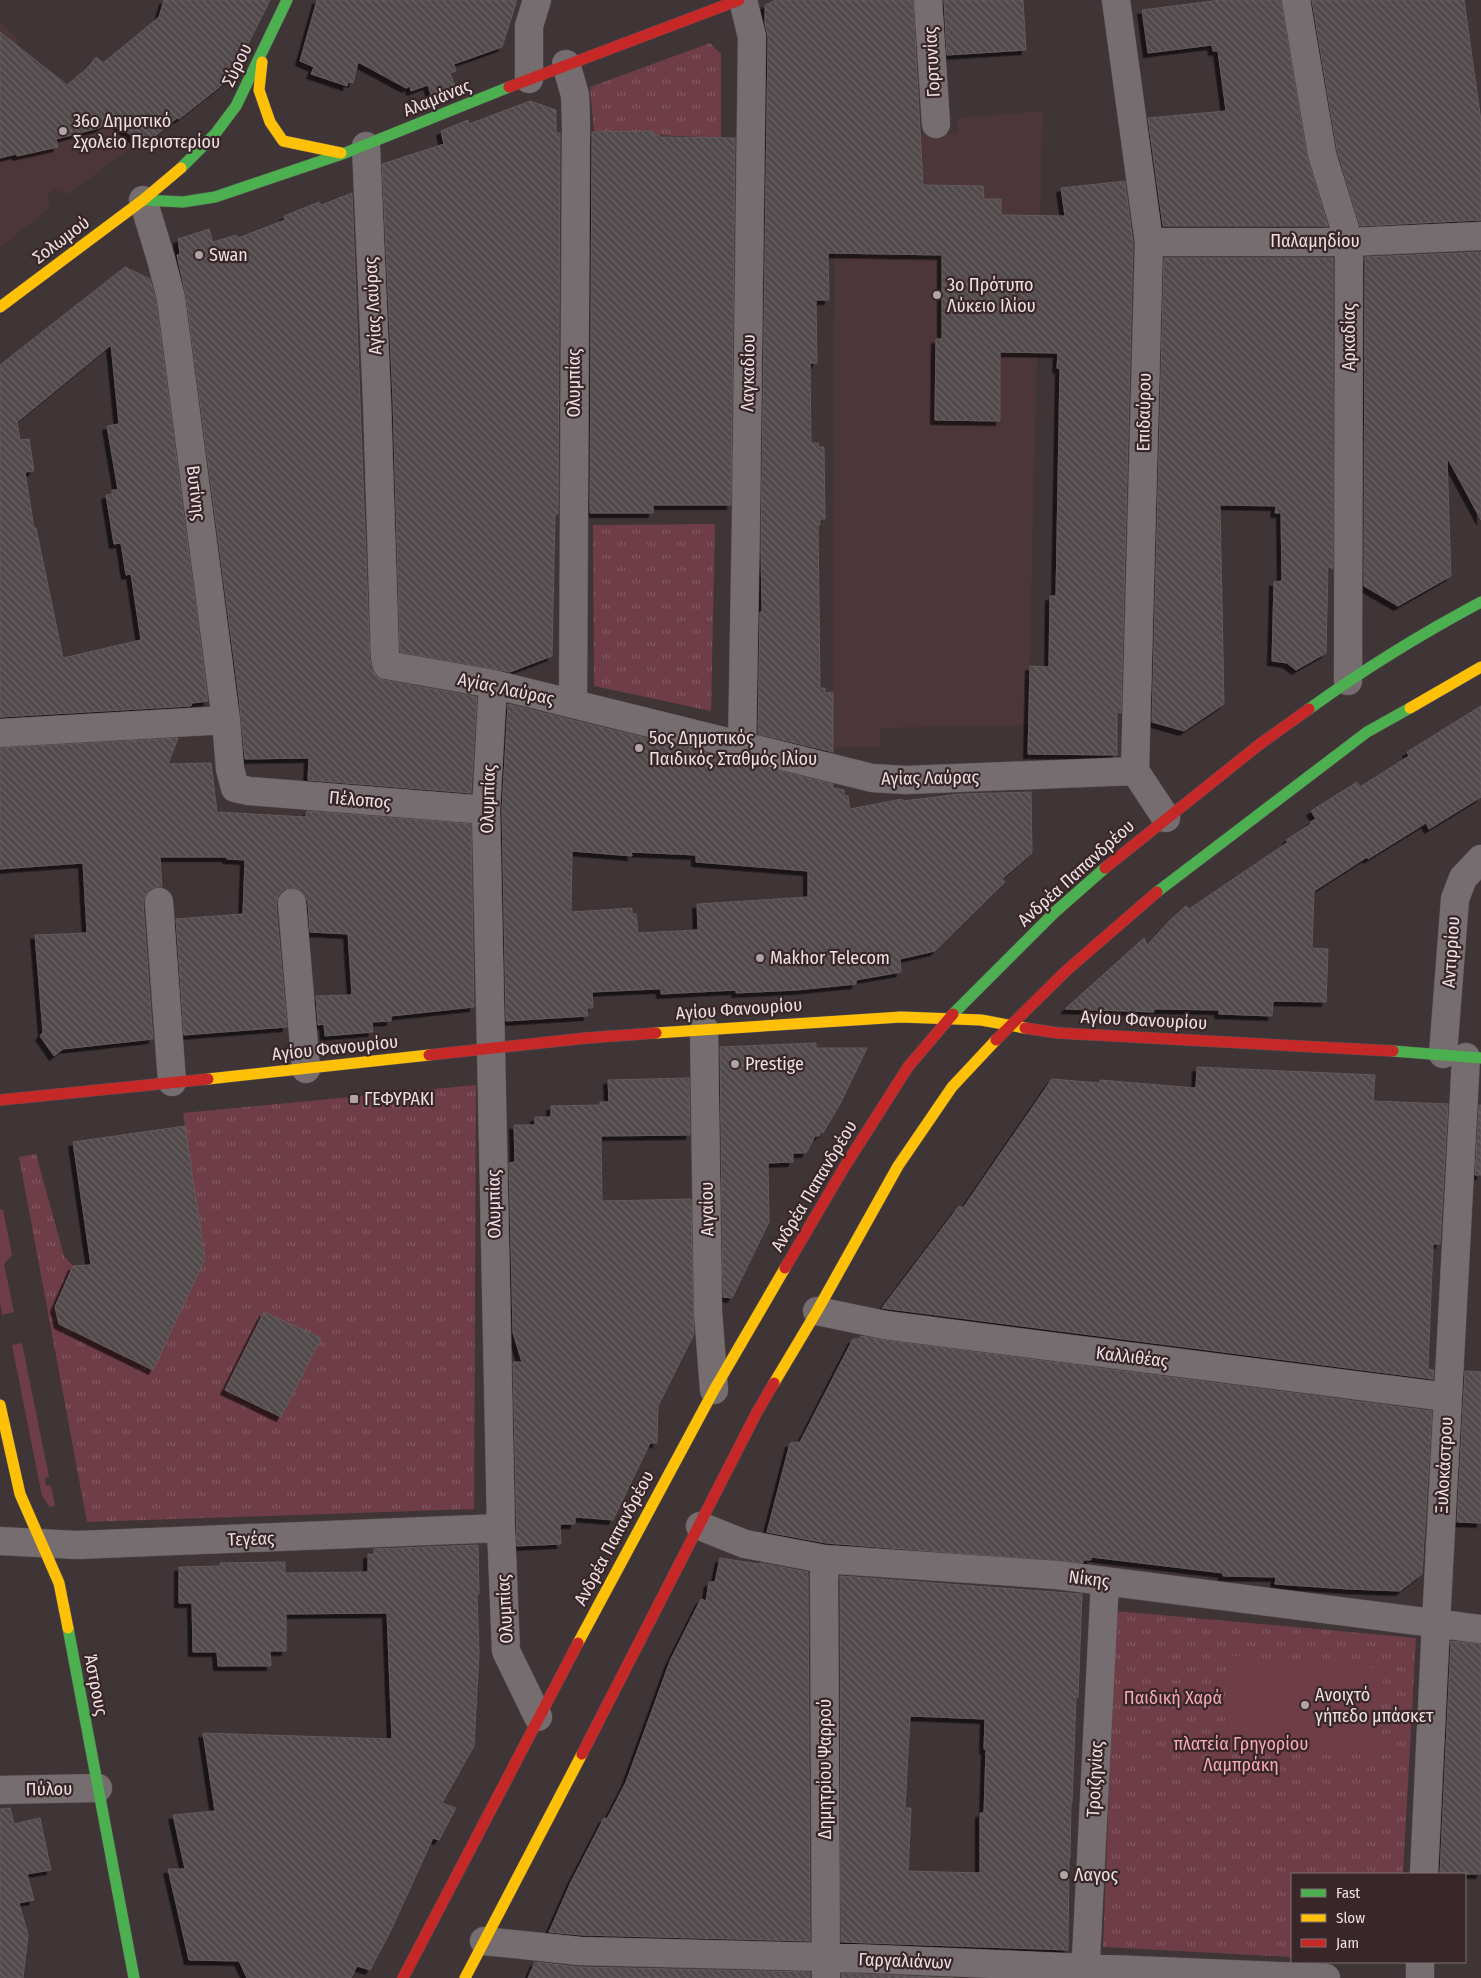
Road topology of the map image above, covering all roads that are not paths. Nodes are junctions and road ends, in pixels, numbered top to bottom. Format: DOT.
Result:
graph roads {
  1 [pos="287,0"];
  2 [pos="537,0"];
  3 [pos="738,0"];
  4 [pos="743,0"];
  5 [pos="928,0"];
  6 [pos="1116,0"];
  7 [pos="1296,0"];
  8 [pos="264,49"];
  9 [pos="566,64"];
  10 [pos="530,79"];
  11 [pos="936,124"];
  12 [pos="356,150"];
  13 [pos="142,200"];
  14 [pos="1481,236"];
  15 [pos="1148,242"];
  16 [pos="1349,242"];
  17 [pos="0,307"];
  18 [pos="1481,602"];
  19 [pos="1481,667"];
  20 [pos="1348,681"];
  21 [pos="493,684"];
  22 [pos="572,703"];
  23 [pos="226,720"];
  24 [pos="0,733"];
  25 [pos="742,747"];
  26 [pos="1135,771"];
  27 [pos="235,788"];
  28 [pos="486,810"];
  29 [pos="1166,818"];
  30 [pos="1481,859"];
  31 [pos="159,902"];
  32 [pos="292,903"];
  33 [pos="949,1018"];
  34 [pos="1010,1026"];
  35 [pos="704,1029"];
  36 [pos="491,1048"];
  37 [pos="1464,1056"];
  38 [pos="306,1069"];
  39 [pos="172,1082"];
  40 [pos="0,1100"];
  41 [pos="817,1311"];
  42 [pos="714,1390"];
  43 [pos="1447,1398"];
  44 [pos="0,1405"];
  45 [pos="700,1526"];
  46 [pos="502,1528"];
  47 [pos="0,1541"];
  48 [pos="40,1542"];
  49 [pos="824,1559"];
  50 [pos="1106,1581"];
  51 [pos="1436,1623"];
  52 [pos="1481,1629"];
  53 [pos="538,1717"];
  54 [pos="98,1788"];
  55 [pos="0,1790"];
  56 [pos="1424,1873"];
  57 [pos="484,1941"];
  58 [pos="1420,1963"];
  59 [pos="826,1968"];
  60 [pos="1085,1973"];
  61 [pos="134,1978"];
  62 [pos="403,1978"];
  63 [pos="465,1978"];
  64 [pos="1326,1978"];
  65 [pos="1420,1978"];
  1 -- 8 [label="main road, Σύρου"];
  2 -- 10 [label="street"];
  3 -- 9 [label="main road, Αλαμάνας"];
  4 -- 25 [label="street, Λαγκαδίου"];
  5 -- 11 [label="street, Γορτυνίας"];
  6 -- 15 [label="street, Επιδαύρου"];
  7 -- 16 [label="street, Αρκαδίας"];
  8 -- 12 [label="main road"];
  8 -- 13 [label="main road, Σύρου"];
  9 -- 10 [label="main road, Αλαμάνας"];
  9 -- 22 [label="street, Ολυμπίας"];
  10 -- 12 [label="main road, Αλαμάνας"];
  12 -- 13 [label="main road, Αλαμάνας"];
  12 -- 21 [label="street, Αγίας Λαύρας"];
  13 -- 17 [label="main road, Σολωμού"];
  13 -- 23 [label="street, Βυτίνης"];
  14 -- 16 [label="street, Παλαμηδίου"];
  15 -- 16 [label="street, Παλαμηδίου"];
  15 -- 26 [label="street, Επιδαύρου"];
  16 -- 20 [label="street, Αρκαδίας"];
  18 -- 20 [label="main road, Ανδρέα Παπανδρέου"];
  19 -- 34 [label="main road"];
  20 -- 29 [label="main road, Ανδρέα Παπανδρέου"];
  21 -- 22 [label="street, Αγίας Λαύρας"];
  21 -- 28 [label="street, Ολυμπίας"];
  22 -- 25 [label="street, Αγίας Λαύρας"];
  23 -- 24 [label="street"];
  23 -- 27 [label="street, Βυτίνης"];
  25 -- 26 [label="street, Αγίας Λαύρας"];
  26 -- 29 [label="street"];
  27 -- 28 [label="street, Πέλοπος"];
  28 -- 36 [label="street, Ολυμπίας"];
  29 -- 33 [label="main road, Ανδρέα Παπανδρέου"];
  30 -- 37 [label="street, Αντιρρίου"];
  31 -- 39 [label="street"];
  32 -- 38 [label="street"];
  33 -- 34 [label="main road, Αγίου Φανουρίου"];
  33 -- 35 [label="main road, Αγίου Φανουρίου"];
  33 -- 42 [label="main road, Ανδρέα Παπανδρέου"];
  34 -- 37 [label="main road, Αγίου Φανουρίου"];
  34 -- 41 [label="main road"];
  35 -- 36 [label="main road, Αγίου Φανουρίου"];
  35 -- 42 [label="street, Αιγαίου"];
  36 -- 38 [label="main road, Αγίου Φανουρίου"];
  36 -- 46 [label="street, Ολυμπίας"];
  37 -- 43 [label="street, Ξυλοκάστρου"];
  38 -- 39 [label="main road, Αγίου Φανουρίου"];
  39 -- 40 [label="main road, Αγίου Φανουρίου"];
  41 -- 43 [label="street, Καλλιθέας"];
  41 -- 45 [label="main road"];
  42 -- 53 [label="main road, Ανδρέα Παπανδρέου"];
  43 -- 51 [label="street, Ξυλοκάστρου"];
  44 -- 48 [label="main road, Άστρους"];
  45 -- 49 [label="street, Νίκης"];
  45 -- 57 [label="main road"];
  46 -- 48 [label="street, Τεγέας"];
  46 -- 53 [label="street, Ολυμπίας"];
  47 -- 48 [label="street, Τεγέας"];
  48 -- 54 [label="main road, Άστρους"];
  49 -- 50 [label="street, Νίκης"];
  49 -- 59 [label="street, Δημητρίου Ψαρρού"];
  50 -- 51 [label="street, Νίκης"];
  50 -- 60 [label="street, Τροιζηνίας"];
  51 -- 52 [label="street, Νίκης"];
  51 -- 56 [label="street, Ξυλοκάστρου"];
  53 -- 62 [label="main road, Ανδρέα Παπανδρέου"];
  54 -- 55 [label="street, Πύλου"];
  54 -- 61 [label="main road, Άστρους"];
  57 -- 59 [label="street, Γαργαλιάνων"];
  57 -- 63 [label="main road"];
  58 -- 65 [label="street"];
  59 -- 60 [label="street, Γαργαλιάνων"];
  60 -- 64 [label="street, Γαργαλιάνων"];
}
